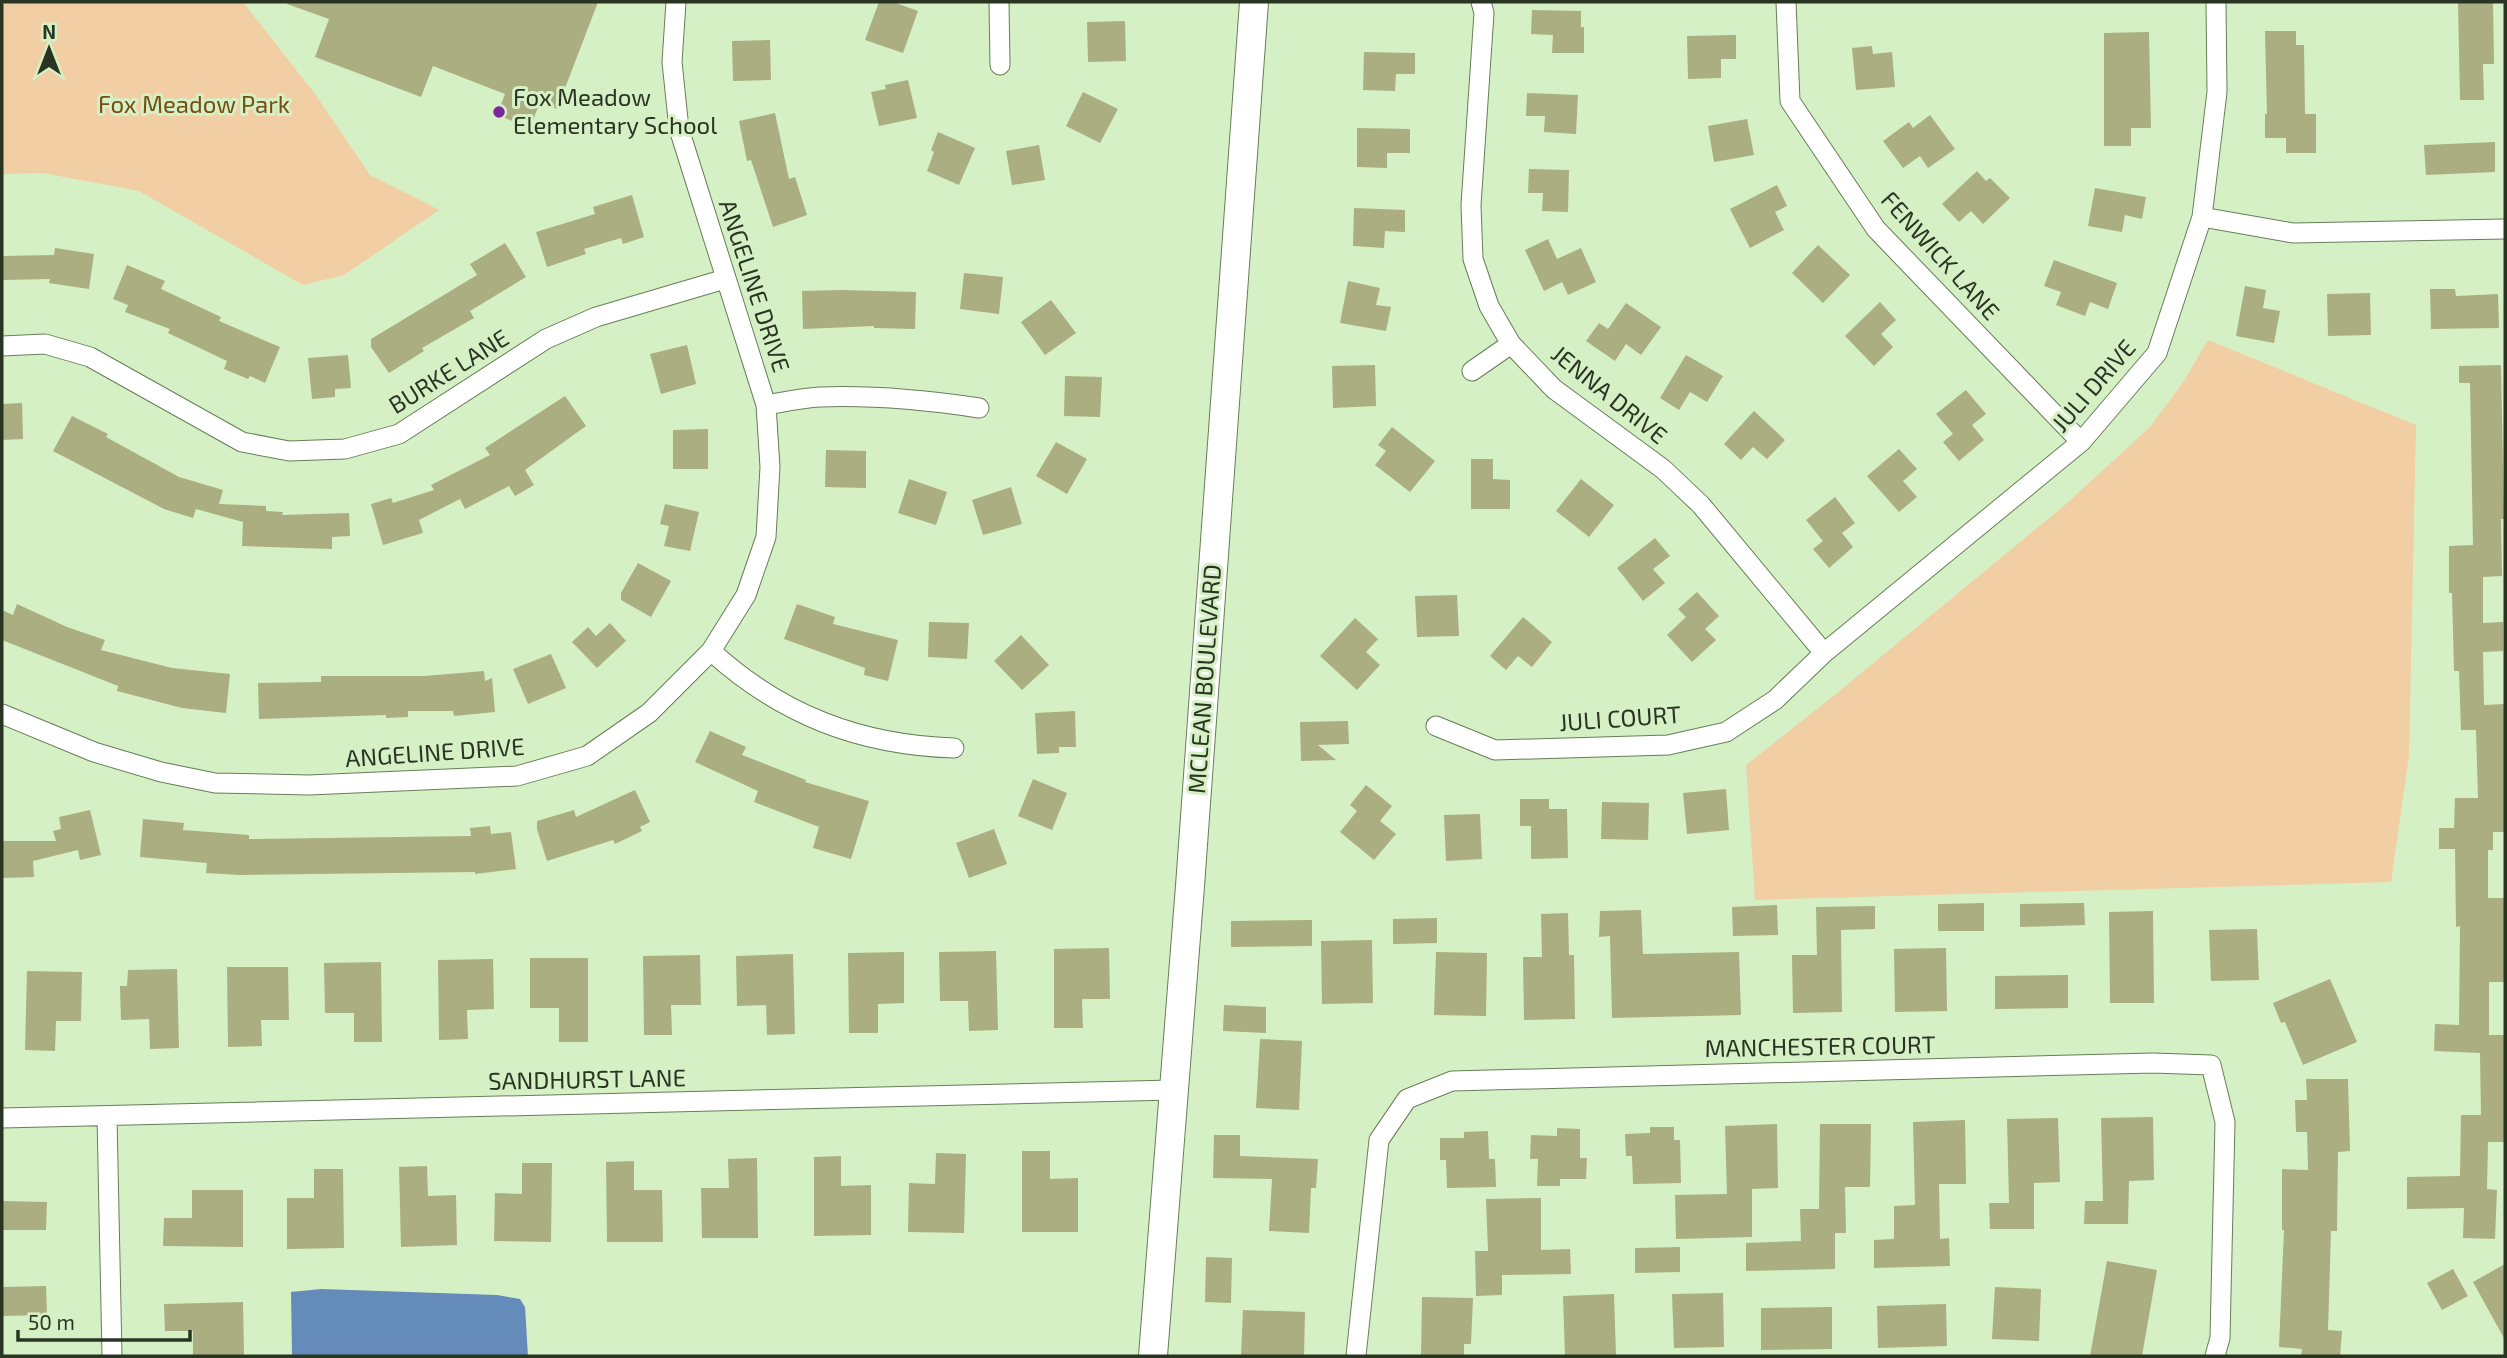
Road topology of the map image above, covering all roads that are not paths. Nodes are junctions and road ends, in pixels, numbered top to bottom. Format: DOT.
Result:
graph roads {
  1 [pos="676,2"];
  2 [pos="999,2"];
  3 [pos="1254,2"];
  4 [pos="1482,2"];
  5 [pos="1786,2"];
  6 [pos="2216,2"];
  7 [pos="1000,65"];
  8 [pos="2202,217"];
  9 [pos="2505,229"];
  10 [pos="726,279"];
  11 [pos="1511,344"];
  12 [pos="2,346"];
  13 [pos="1472,371"];
  14 [pos="766,405"];
  15 [pos="979,408"];
  16 [pos="2081,442"];
  17 [pos="711,651"];
  18 [pos="1824,653"];
  19 [pos="2,714"];
  20 [pos="1436,726"];
  21 [pos="954,748"];
  22 [pos="1173,1090"];
  23 [pos="107,1117"];
  24 [pos="2,1118"];
  25 [pos="112,1356"];
  26 [pos="1153,1356"];
  27 [pos="1356,1356"];
  28 [pos="2215,1356"];
  1 -- 10 [label="street, ANGELINE DRIVE"];
  2 -- 7 [label="street"];
  3 -- 22 [label="main road, MCLEAN BOULEVARD"];
  4 -- 11 [label="street, JENNA DRIVE"];
  5 -- 16 [label="street, FENWICK LANE"];
  6 -- 8 [label="street, JULI DRIVE"];
  8 -- 9 [label="street"];
  8 -- 16 [label="street, JULI DRIVE"];
  10 -- 12 [label="street, BURKE LANE"];
  10 -- 14 [label="street, ANGELINE DRIVE"];
  11 -- 13 [label="street"];
  11 -- 18 [label="street, JENNA DRIVE"];
  14 -- 15 [label="street"];
  14 -- 17 [label="street, ANGELINE DRIVE"];
  16 -- 18 [label="street, JULI DRIVE"];
  17 -- 19 [label="street, ANGELINE DRIVE"];
  17 -- 21 [label="street"];
  18 -- 20 [label="street, JULI COURT"];
  22 -- 23 [label="street, SANDHURST LANE"];
  22 -- 26 [label="main road, MCLEAN BOULEVARD"];
  23 -- 24 [label="street, SANDHURST LANE"];
  23 -- 25 [label="street"];
  27 -- 28 [label="street, MANCHESTER COURT"];
}
